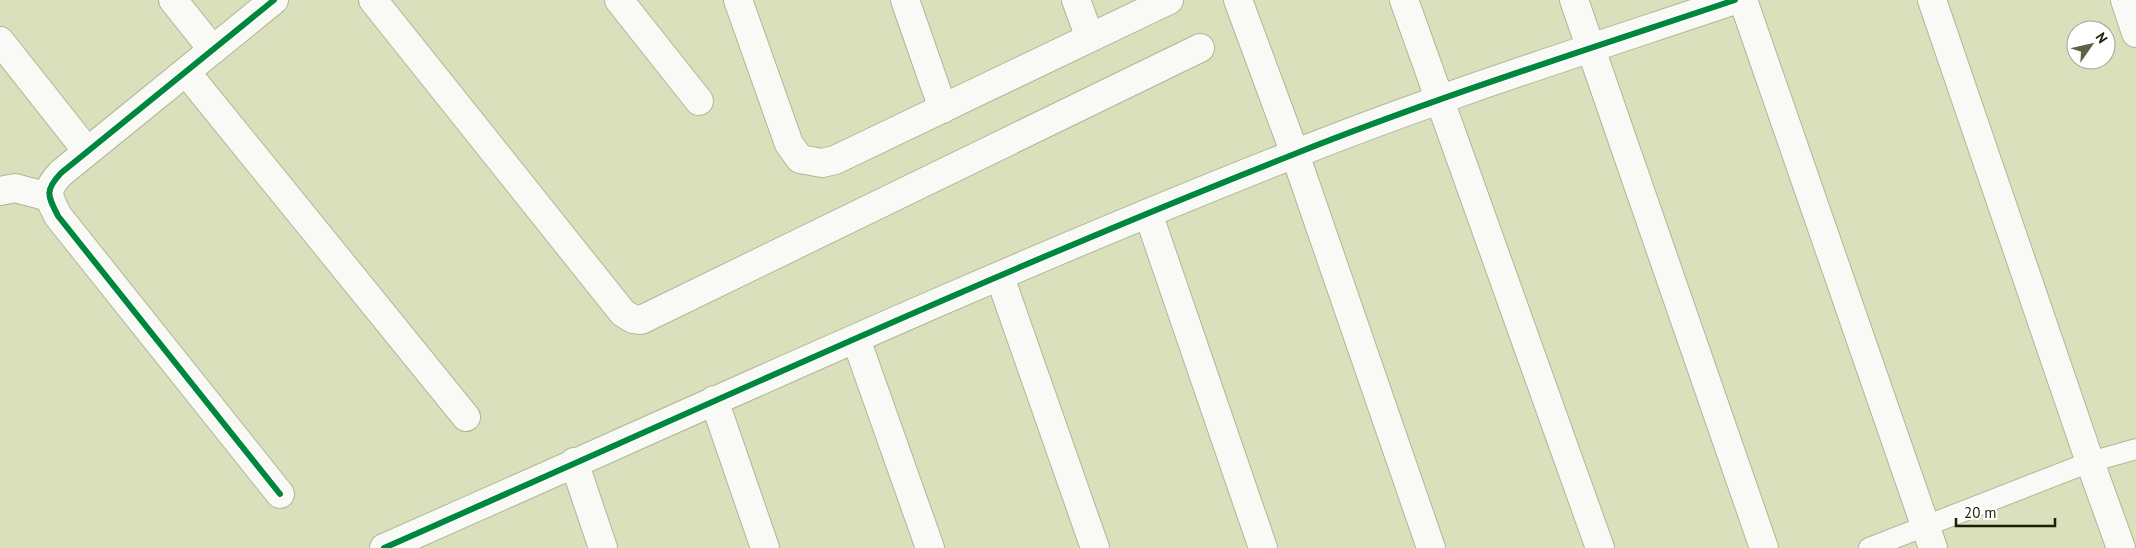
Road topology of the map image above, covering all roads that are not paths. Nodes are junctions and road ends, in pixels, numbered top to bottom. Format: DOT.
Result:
graph roads {
  1 [pos="173,0"];
  2 [pos="274,0"];
  3 [pos="373,0"];
  4 [pos="618,0"];
  5 [pos="738,0"];
  6 [pos="905,0"];
  7 [pos="1076,0"];
  8 [pos="1169,0"];
  9 [pos="1238,0"];
  10 [pos="1404,0"];
  11 [pos="1574,0"];
  12 [pos="1734,0"];
  13 [pos="1743,0"];
  14 [pos="1932,0"];
  15 [pos="2125,0"];
  16 [pos="2136,33"];
  17 [pos="1090,38"];
  18 [pos="0,41"];
  19 [pos="1200,48"];
  20 [pos="1591,48"];
  21 [pos="213,50"];
  22 [pos="186,72"];
  23 [pos="1438,100"];
  24 [pos="699,101"];
  25 [pos="943,109"];
  26 [pos="86,152"];
  27 [pos="1295,154"];
  28 [pos="0,191"];
  29 [pos="49,198"];
  30 [pos="1148,213"];
  31 [pos="1000,277"];
  32 [pos="856,339"];
  33 [pos="714,400"];
  34 [pos="466,417"];
  35 [pos="2136,449"];
  36 [pos="574,462"];
  37 [pos="2090,462"];
  38 [pos="280,494"];
  39 [pos="1929,537"];
  40 [pos="429,539"];
  41 [pos="384,548"];
  42 [pos="603,548"];
  43 [pos="765,548"];
  44 [pos="930,548"];
  45 [pos="1095,548"];
  46 [pos="1263,548"];
  47 [pos="1431,548"];
  48 [pos="1600,548"];
  49 [pos="1764,548"];
  50 [pos="1869,548"];
  51 [pos="2121,548"];
  1 -- 21 [label="street"];
  2 -- 21 [label="street"];
  3 -- 19 [label="street"];
  4 -- 24 [label="street"];
  5 -- 25 [label="street"];
  6 -- 25 [label="street"];
  7 -- 17 [label="street"];
  8 -- 17 [label="street"];
  9 -- 27 [label="street"];
  10 -- 23 [label="street"];
  11 -- 20 [label="street"];
  12 -- 20 [label="street"];
  13 -- 39 [label="street"];
  14 -- 37 [label="street"];
  15 -- 16 [label="street"];
  17 -- 25 [label="street"];
  18 -- 26 [label="street"];
  20 -- 23 [label="street"];
  20 -- 49 [label="street"];
  21 -- 22 [label="street"];
  22 -- 26 [label="street"];
  22 -- 34 [label="street"];
  23 -- 27 [label="street"];
  23 -- 48 [label="street"];
  26 -- 29 [label="street"];
  27 -- 30 [label="street"];
  27 -- 47 [label="street"];
  28 -- 29 [label="street"];
  29 -- 38 [label="street"];
  30 -- 31 [label="street"];
  30 -- 46 [label="street"];
  31 -- 32 [label="street"];
  31 -- 45 [label="street"];
  32 -- 33 [label="street"];
  32 -- 44 [label="street"];
  33 -- 36 [label="street"];
  33 -- 43 [label="street"];
  35 -- 37 [label="lane"];
  36 -- 40 [label="street"];
  36 -- 42 [label="street"];
  37 -- 39 [label="lane"];
  37 -- 51 [label="street"];
  39 -- 50 [label="lane"];
  40 -- 41 [label="street"];
}
